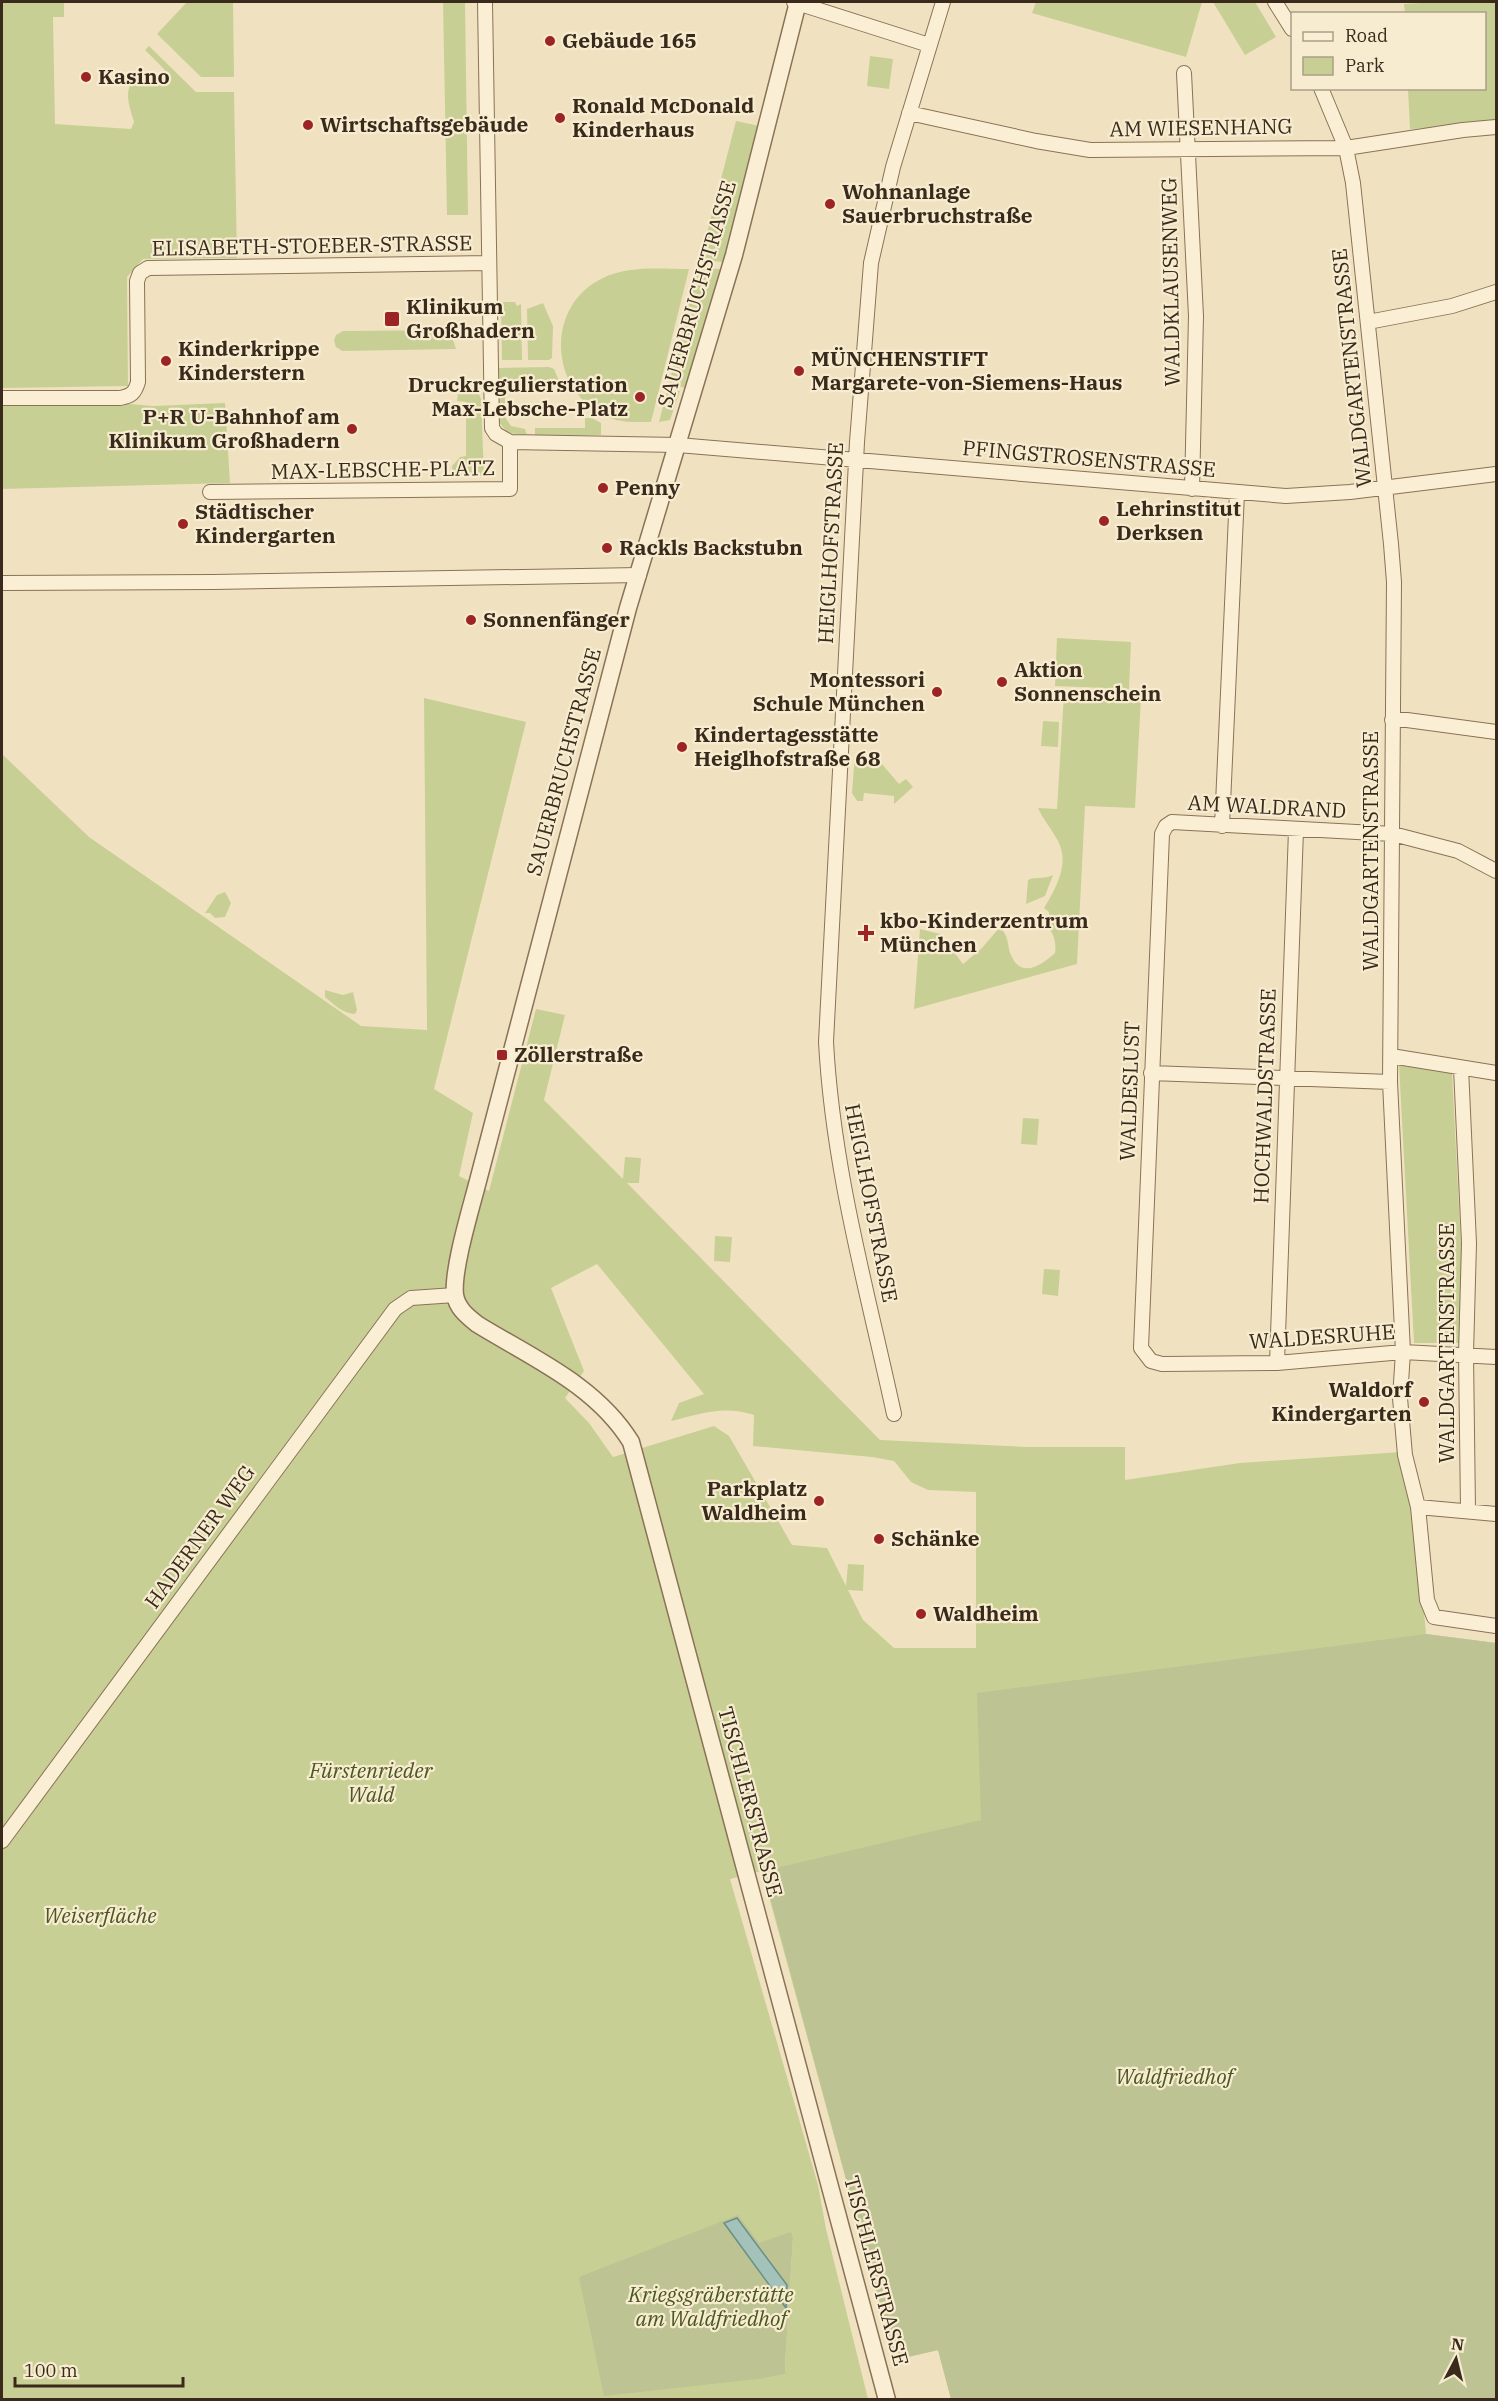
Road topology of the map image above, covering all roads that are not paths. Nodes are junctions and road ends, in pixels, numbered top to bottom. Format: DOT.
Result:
graph roads {
  1 [pos="485,2"];
  2 [pos="796,2"];
  3 [pos="942,2"];
  4 [pos="1275,2"];
  5 [pos="1291,26"];
  6 [pos="928,45"];
  7 [pos="1184,74"];
  8 [pos="1322,90"];
  9 [pos="909,113"];
  10 [pos="1497,127"];
  11 [pos="1346,148"];
  12 [pos="1188,149"];
  13 [pos="489,263"];
  14 [pos="1497,292"];
  15 [pos="1368,322"];
  16 [pos="2,398"];
  17 [pos="510,442"];
  18 [pos="678,445"];
  19 [pos="856,460"];
  20 [pos="1497,474"];
  21 [pos="1386,488"];
  22 [pos="1192,489"];
  23 [pos="210,492"];
  24 [pos="1237,493"];
  25 [pos="639,574"];
  26 [pos="2,583"];
  27 [pos="1392,720"];
  28 [pos="1497,732"];
  29 [pos="1172,822"];
  30 [pos="1222,826"];
  31 [pos="1296,830"];
  32 [pos="1393,834"];
  33 [pos="1497,871"];
  34 [pos="1391,1056"];
  35 [pos="1461,1068"];
  36 [pos="1151,1073"];
  37 [pos="1497,1073"];
  38 [pos="1288,1079"];
  39 [pos="1390,1082"];
  40 [pos="455,1295"];
  41 [pos="1403,1352"];
  42 [pos="1466,1354"];
  43 [pos="1497,1357"];
  44 [pos="1151,1361"];
  45 [pos="1277,1363"];
  46 [pos="894,1414"];
  47 [pos="1418,1507"];
  48 [pos="1468,1510"];
  49 [pos="1497,1514"];
  50 [pos="1497,1626"];
  51 [pos="2,1841"];
  52 [pos="887,2400"];
  1 -- 13 [label="street"];
  2 -- 6 [label="street"];
  2 -- 18 [label="street, SAUERBRUCHSTRASSE"];
  3 -- 6 [label="street, HEIGLHOFSTRASSE"];
  4 -- 5 [label="street"];
  6 -- 9 [label="street, HEIGLHOFSTRASSE"];
  7 -- 12 [label="street, WALDKLAUSENWEG"];
  8 -- 11 [label="street, WALDGARTENSTRASSE"];
  9 -- 12 [label="street, AM WIESENHANG"];
  9 -- 19 [label="street, HEIGLHOFSTRASSE"];
  10 -- 11 [label="street, AM WIESENHANG"];
  11 -- 12 [label="street, AM WIESENHANG"];
  11 -- 15 [label="street, WALDGARTENSTRASSE"];
  12 -- 22 [label="street, WALDKLAUSENWEG"];
  13 -- 16 [label="street, ELISABETH-STOEBER-STRASSE"];
  13 -- 17 [label="street, MAX-LEBSCHE-PLATZ"];
  14 -- 15 [label="street"];
  15 -- 21 [label="street, WALDGARTENSTRASSE"];
  17 -- 18 [label="street, MAX-LEBSCHE-PLATZ"];
  17 -- 23 [label="street, MAX-LEBSCHE-PLATZ"];
  18 -- 19 [label="street, PFINGSTROSENSTRASSE"];
  18 -- 25 [label="street, SAUERBRUCHSTRASSE"];
  19 -- 22 [label="street, PFINGSTROSENSTRASSE"];
  19 -- 46 [label="street, HEIGLHOFSTRASSE"];
  20 -- 21 [label="street, PFINGSTROSENSTRASSE"];
  21 -- 24 [label="street, PFINGSTROSENSTRASSE"];
  21 -- 27 [label="street, WALDGARTENSTRASSE"];
  22 -- 24 [label="street, PFINGSTROSENSTRASSE"];
  24 -- 30 [label="street"];
  25 -- 26 [label="street"];
  25 -- 40 [label="street, SAUERBRUCHSTRASSE"];
  27 -- 28 [label="street"];
  27 -- 32 [label="street, WALDGARTENSTRASSE"];
  29 -- 30 [label="street, AM WALDRAND"];
  29 -- 36 [label="street, WALDESLUST"];
  30 -- 31 [label="street, AM WALDRAND"];
  31 -- 32 [label="street, AM WALDRAND"];
  31 -- 38 [label="street, HOCHWALDSTRASSE"];
  32 -- 33 [label="street, AM WALDRAND"];
  32 -- 34 [label="street, WALDGARTENSTRASSE"];
  34 -- 35 [label="street"];
  34 -- 39 [label="street, WALDGARTENSTRASSE"];
  35 -- 37 [label="street"];
  35 -- 42 [label="street, WALDGARTENSTRASSE"];
  36 -- 38 [label="street"];
  36 -- 44 [label="street, WALDESLUST"];
  38 -- 39 [label="street"];
  38 -- 45 [label="street, HOCHWALDSTRASSE"];
  39 -- 41 [label="street, WALDGARTENSTRASSE"];
  40 -- 51 [label="street, HADERNER WEG"];
  40 -- 52 [label="street, TISCHLERSTRASSE"];
  41 -- 42 [label="street, WALDESRUHE"];
  41 -- 45 [label="street, WALDESRUHE"];
  41 -- 47 [label="street, WALDGARTENSTRASSE"];
  42 -- 43 [label="street, WALDESRUHE"];
  42 -- 48 [label="street, WALDGARTENSTRASSE"];
  44 -- 45 [label="street, WALDESRUHE"];
  47 -- 48 [label="street"];
  47 -- 50 [label="street, WALDGARTENSTRASSE"];
  48 -- 49 [label="street"];
}
